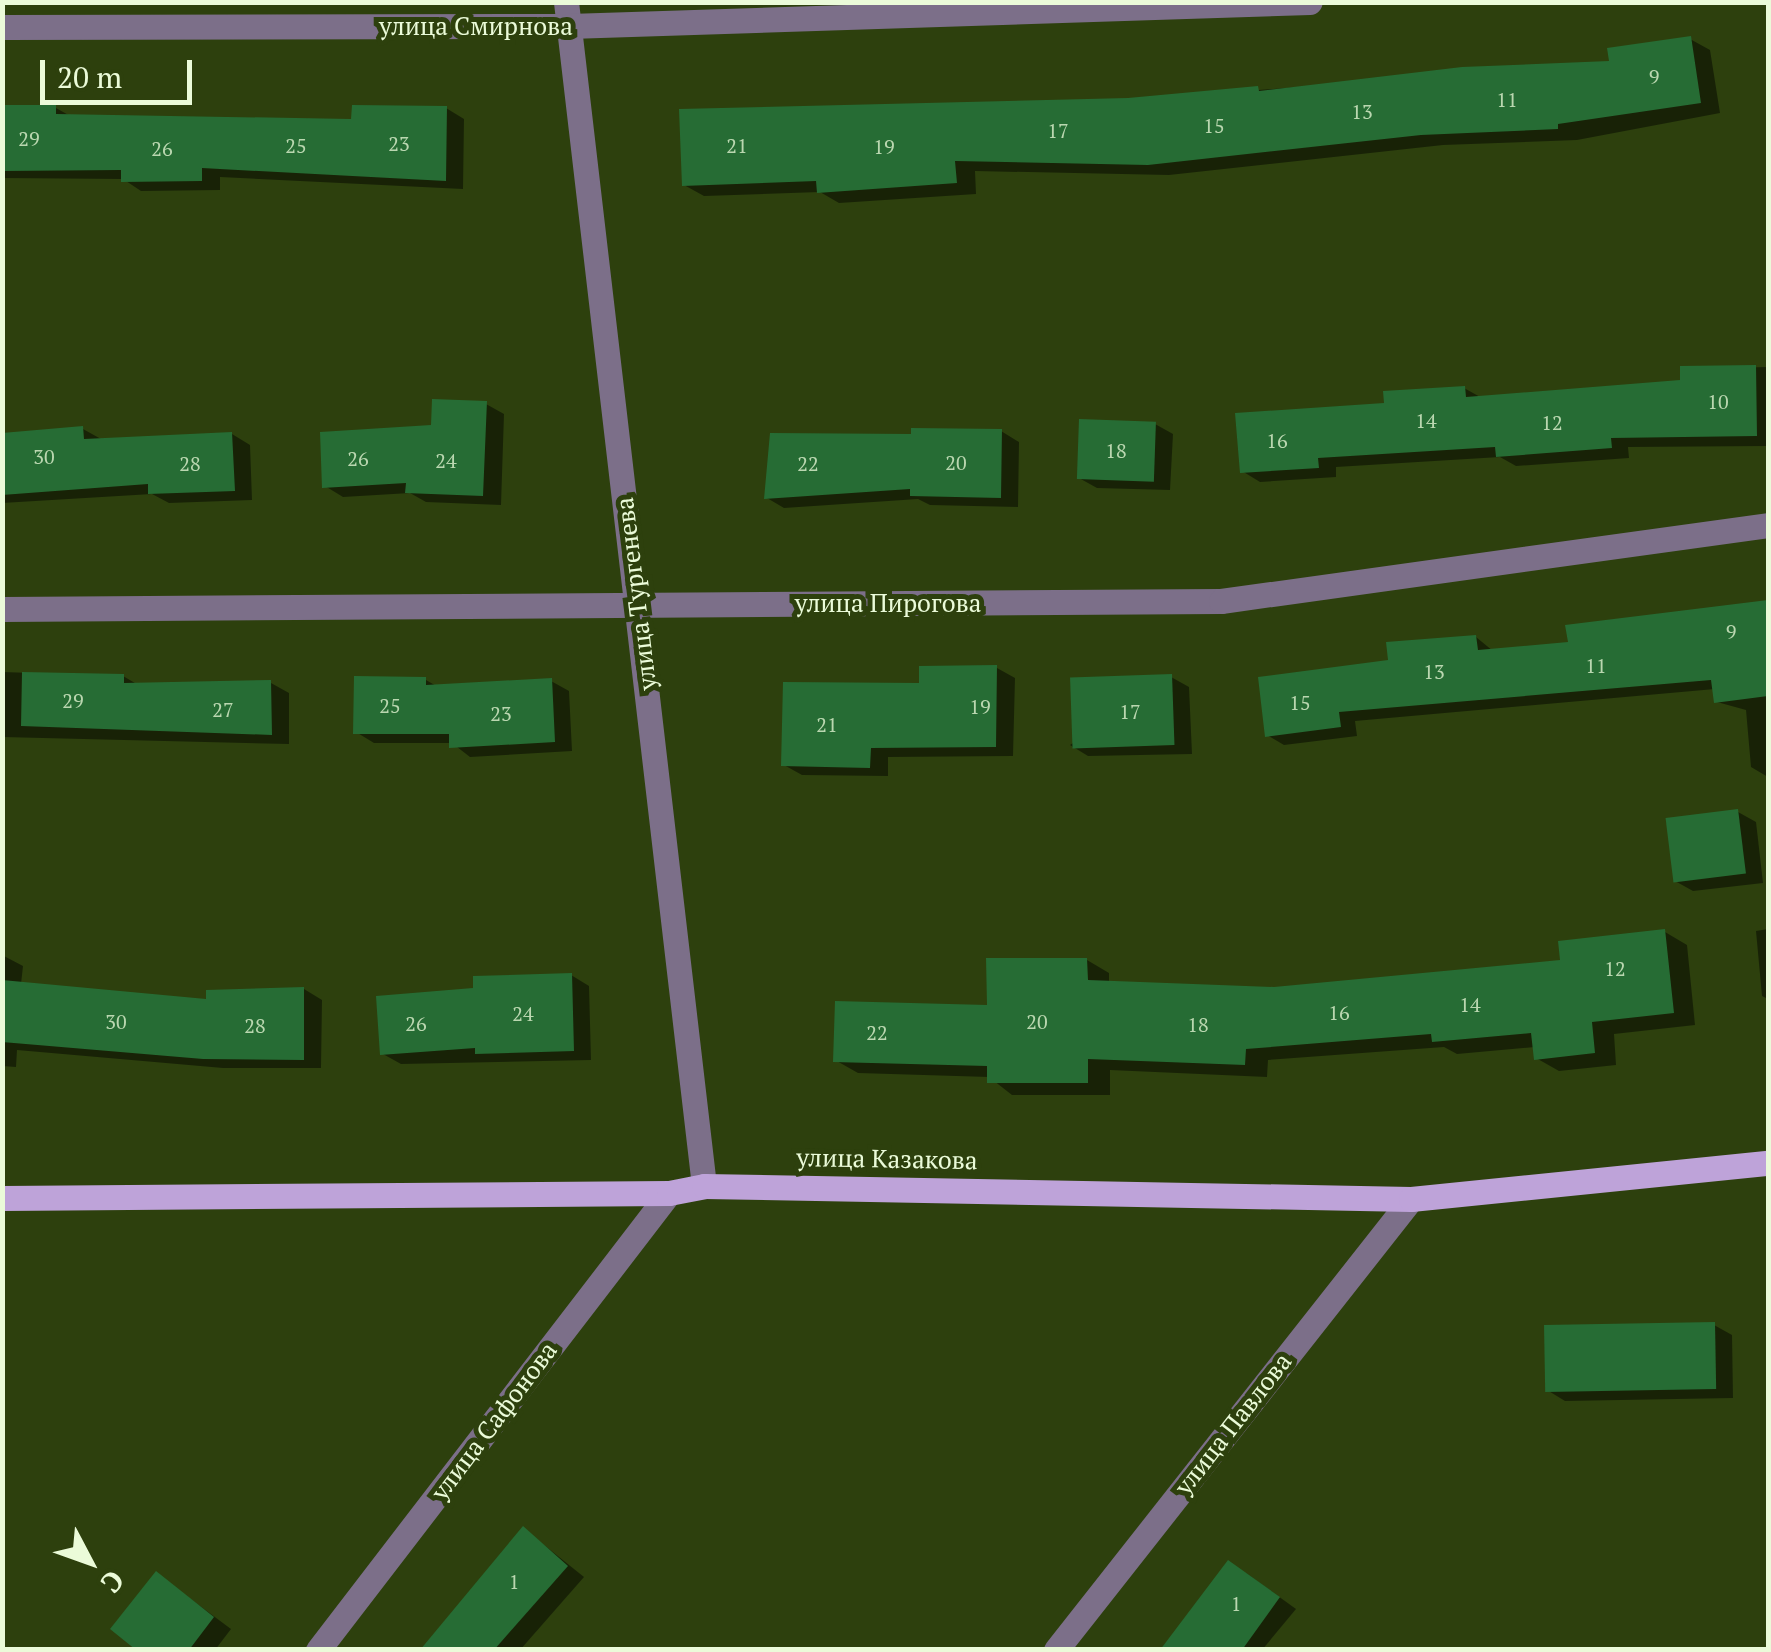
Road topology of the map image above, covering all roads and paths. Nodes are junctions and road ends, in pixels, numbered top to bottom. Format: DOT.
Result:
graph roads {
  1 [pos="1310,2"];
  2 [pos="567,14"];
  3 [pos="2,27"];
  4 [pos="1768,525"];
  5 [pos="637,605"];
  6 [pos="2,609"];
  7 [pos="1768,1163"];
  8 [pos="704,1186"];
  9 [pos="669,1192"];
  10 [pos="2,1198"];
  11 [pos="1410,1199"];
  12 [pos="318,1650"];
  13 [pos="1056,1650"];
  1 -- 2 [label="street, улица Смирнова"];
  2 -- 3 [label="street, улица Смирнова"];
  2 -- 5 [label="street, улица Тургенева"];
  4 -- 5 [label="street, улица Пирогова"];
  5 -- 6 [label="street, улица Пирогова"];
  5 -- 8 [label="street, улица Тургенева"];
  7 -- 11 [label="main road, улица Казакова"];
  8 -- 9 [label="main road, улица Казакова"];
  8 -- 11 [label="main road, улица Казакова"];
  9 -- 10 [label="main road, улица Казакова"];
  9 -- 12 [label="street, улица Сафонова"];
  11 -- 13 [label="street, улица Павлова"];
}
